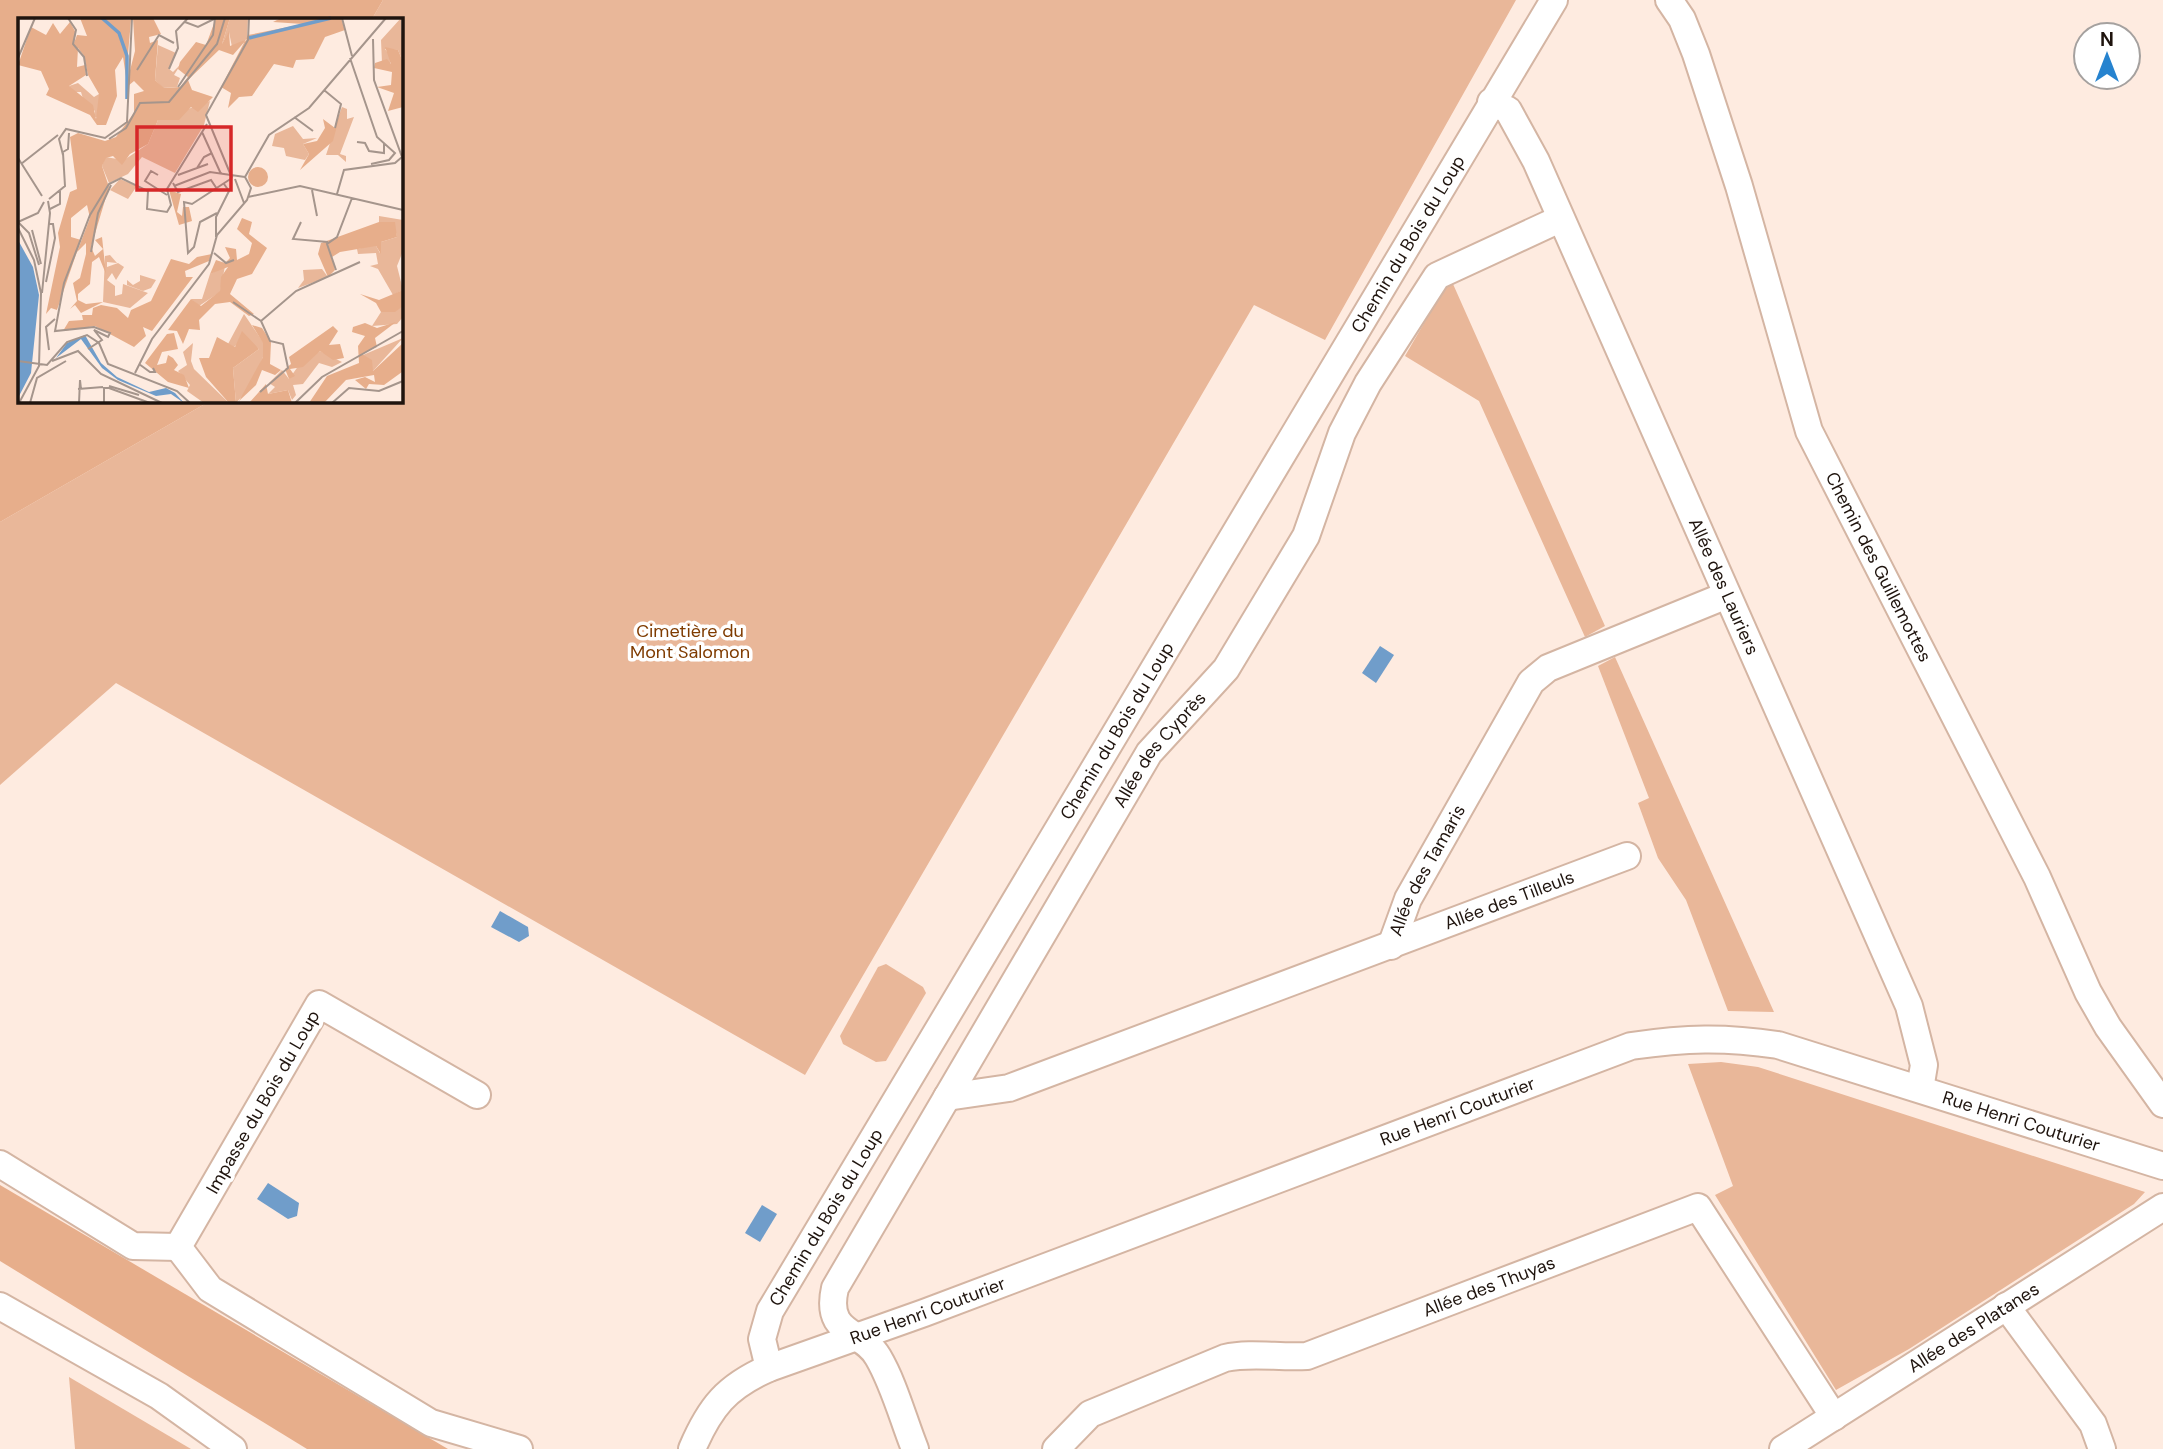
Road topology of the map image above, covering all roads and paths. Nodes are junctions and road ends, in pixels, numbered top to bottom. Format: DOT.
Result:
graph roads {
  1 [pos="1554,0"];
  2 [pos="1669,0"];
  3 [pos="1491,102"];
  4 [pos="1560,219"];
  5 [pos="1727,595"];
  6 [pos="1627,856"];
  7 [pos="1391,946"];
  8 [pos="1920,1089"];
  9 [pos="477,1095"];
  10 [pos="947,1097"];
  11 [pos="2163,1104"];
  12 [pos="0,1164"];
  13 [pos="2163,1166"];
  14 [pos="2163,1207"];
  15 [pos="178,1247"];
  16 [pos="0,1306"];
  17 [pos="2006,1306"];
  18 [pos="856,1338"];
  19 [pos="769,1368"];
  20 [pos="1833,1417"];
  21 [pos="233,1449"];
  22 [pos="519,1449"];
  23 [pos="692,1449"];
  24 [pos="915,1449"];
  25 [pos="1056,1449"];
  26 [pos="1783,1449"];
  27 [pos="2102,1449"];
  1 -- 3 [label="street, Chemin du Bois du Loup"];
  2 -- 11 [label="street, Chemin des Guillemottes"];
  3 -- 4 [label="street, Allée des Lauriers"];
  3 -- 19 [label="street, Chemin du Bois du Loup"];
  4 -- 5 [label="street, Allée des Lauriers"];
  4 -- 10 [label="street, Allée des Cyprès"];
  5 -- 7 [label="street, Allée des Tamaris"];
  5 -- 8 [label="street, Allée des Lauriers"];
  6 -- 7 [label="street, Allée des Tilleuls"];
  7 -- 10 [label="street, Allée des Tamaris"];
  8 -- 13 [label="street, Rue Henri Couturier"];
  8 -- 18 [label="street, Rue Henri Couturier"];
  9 -- 15 [label="street, Impasse du Bois du Loup"];
  10 -- 18 [label="street, Allée des Cyprès"];
  12 -- 15 [label="street"];
  14 -- 17 [label="street, Allée des Platanes"];
  15 -- 22 [label="street"];
  16 -- 21 [label="street"];
  17 -- 20 [label="street, Allée des Platanes"];
  17 -- 27 [label="street"];
  18 -- 19 [label="street, Rue Henri Couturier"];
  18 -- 24 [label="street"];
  19 -- 23 [label="street"];
  20 -- 25 [label="street, Allée des Thuyas"];
  20 -- 26 [label="street, Allée des Platanes"];
}
